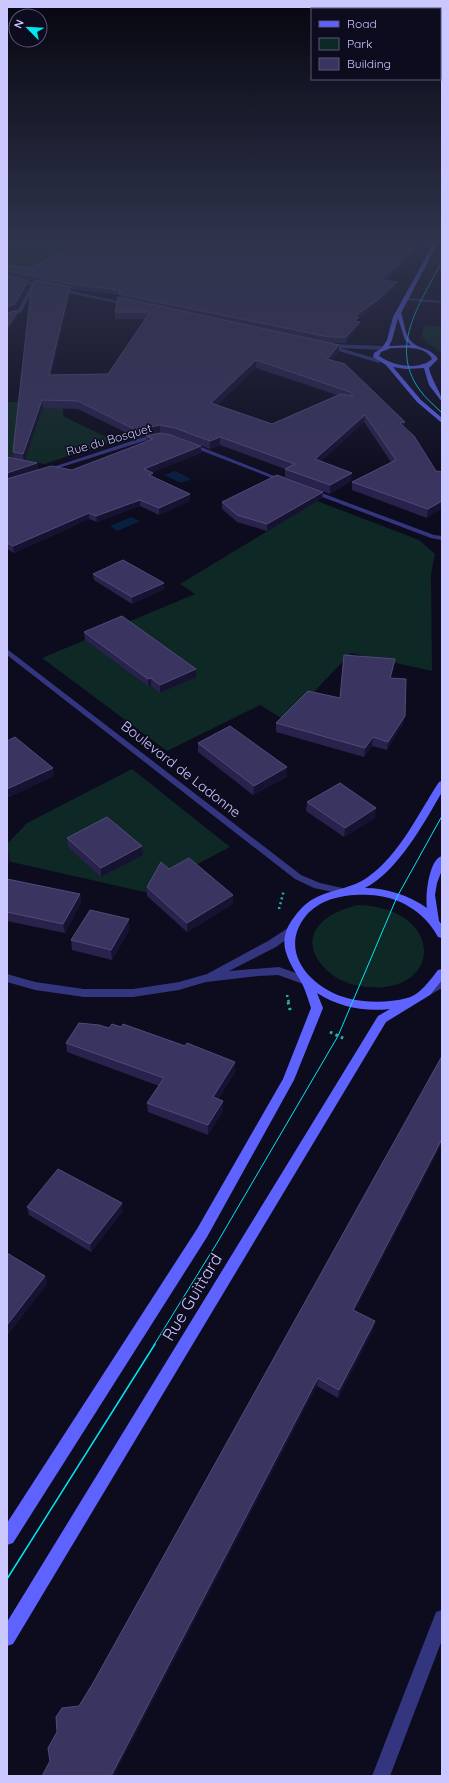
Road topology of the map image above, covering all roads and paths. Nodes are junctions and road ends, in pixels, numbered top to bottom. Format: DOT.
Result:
graph roads {
  1 [pos="393,322"];
  2 [pos="402,322"];
  3 [pos="322,344"];
  4 [pos="328,346"];
  5 [pos="416,347"];
  6 [pos="384,348"];
  7 [pos="380,361"];
  8 [pos="428,364"];
  9 [pos="389,365"];
  10 [pos="442,400"];
  11 [pos="442,421"];
  12 [pos="167,437"];
  13 [pos="180,441"];
  14 [pos="40,472"];
  15 [pos="289,482"];
  16 [pos="303,488"];
  17 [pos="442,538"];
  18 [pos="7,651"];
  19 [pos="442,784"];
  20 [pos="442,859"];
  21 [pos="347,892"];
  22 [pos="438,924"];
  23 [pos="291,930"];
  24 [pos="442,934"];
  25 [pos="442,972"];
  26 [pos="7,978"];
  27 [pos="206,978"];
  28 [pos="306,981"];
  29 [pos="442,983"];
  30 [pos="426,992"];
  31 [pos="7,1537"];
  32 [pos="442,1618"];
  33 [pos="7,1638"];
  34 [pos="381,1776"];
  1 -- 6 [label="main road"];
  2 -- 5 [label="main road"];
  3 -- 4 [label="street"];
  4 -- 6 [label="street"];
  4 -- 7 [label="street"];
  5 -- 6 [label="main road"];
  5 -- 8 [label="main road"];
  6 -- 7 [label="main road"];
  7 -- 9 [label="main road"];
  8 -- 9 [label="main road"];
  8 -- 10 [label="main road"];
  9 -- 11 [label="main road"];
  12 -- 14 [label="street, Rue du Bosquet"];
  13 -- 15 [label="street"];
  16 -- 17 [label="street"];
  18 -- 21 [label="street, Boulevard de Ladonne"];
  19 -- 21 [label="main road"];
  20 -- 22 [label="main road"];
  21 -- 22 [label="main road"];
  21 -- 23 [label="main road"];
  22 -- 24 [label="main road"];
  23 -- 27 [label="street"];
  23 -- 28 [label="main road"];
  25 -- 30 [label="main road"];
  26 -- 27 [label="street"];
  27 -- 28 [label="street"];
  28 -- 30 [label="main road"];
  28 -- 31 [label="main road, Rue Guittard"];
  29 -- 30 [label="street"];
  30 -- 33 [label="main road, Rue Guittard"];
  32 -- 34 [label="street"];
}
